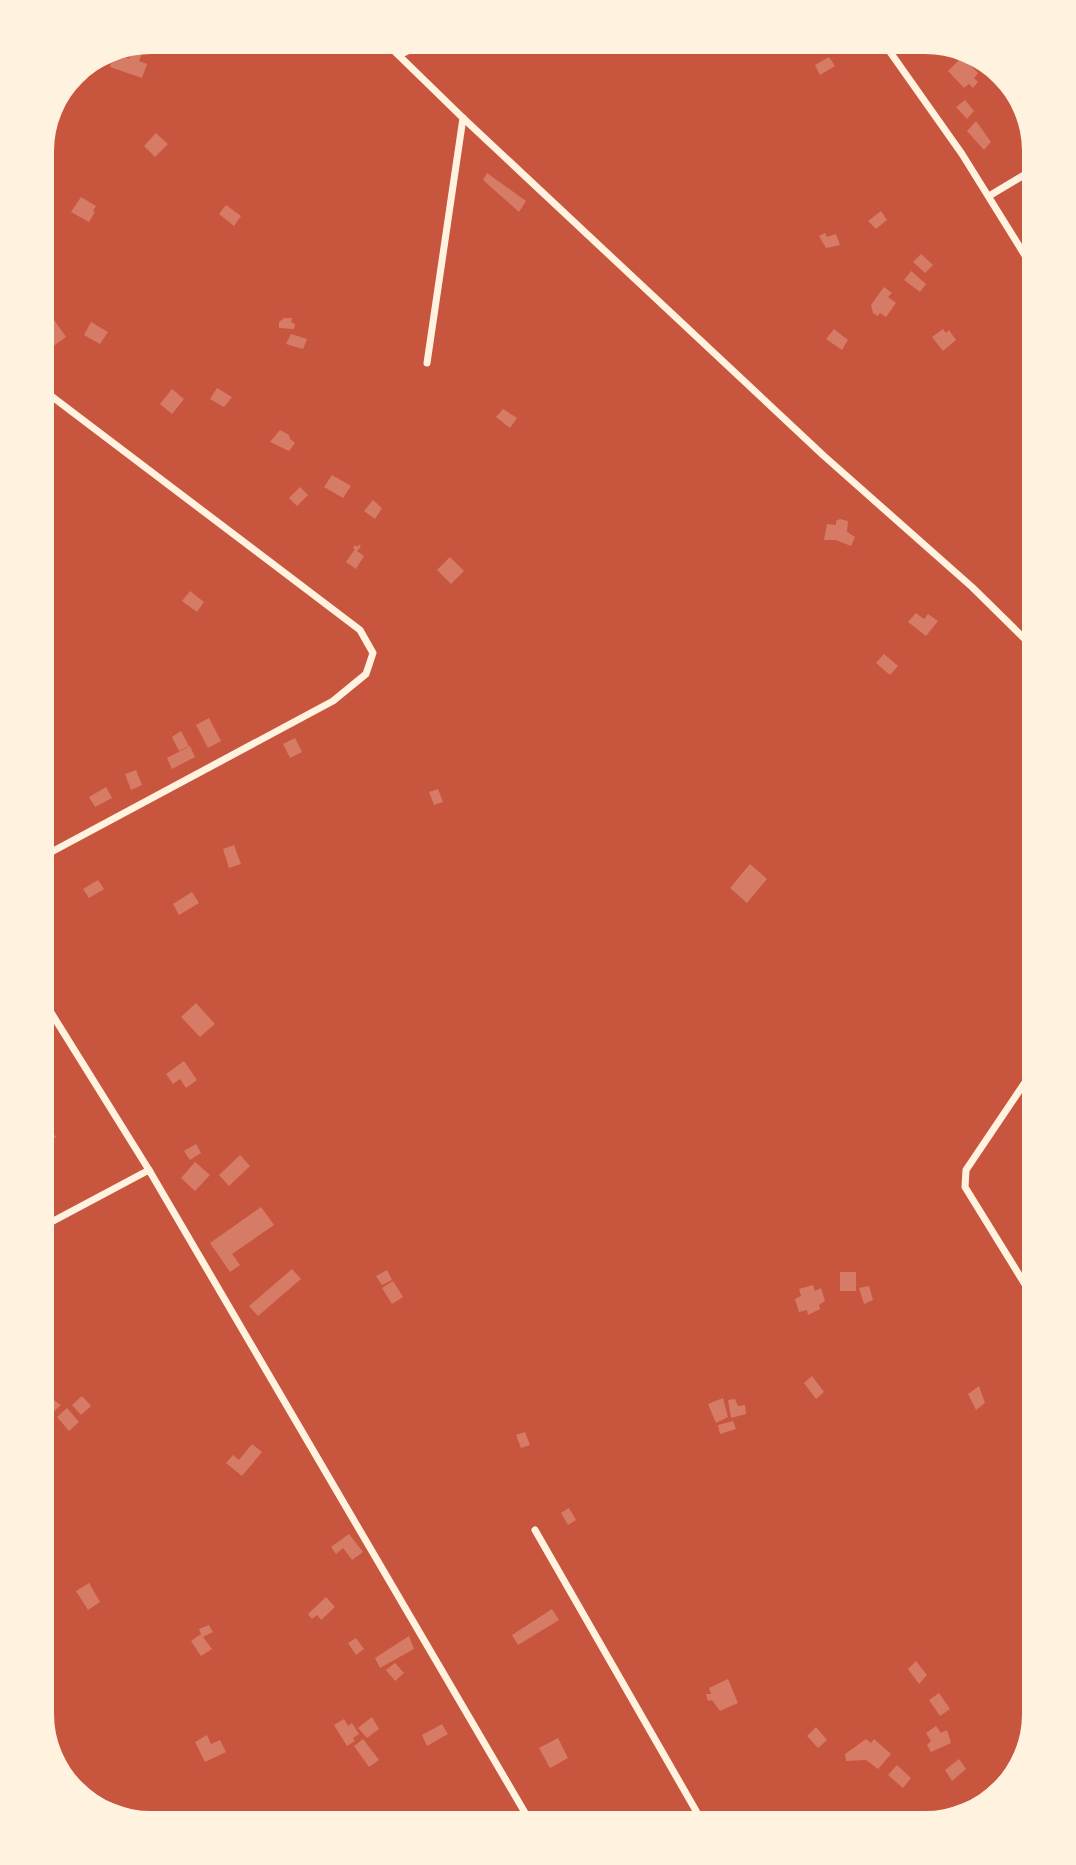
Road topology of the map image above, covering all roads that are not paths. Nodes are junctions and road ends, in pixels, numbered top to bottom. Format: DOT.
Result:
graph roads {
  1 [pos="891,54"];
  2 [pos="399,55"];
  3 [pos="463,118"];
  4 [pos="1022,176"];
  5 [pos="989,196"];
  6 [pos="1022,250"];
  7 [pos="427,363"];
  8 [pos="54,398"];
  9 [pos="1022,636"];
  10 [pos="54,851"];
  11 [pos="54,1017"];
  12 [pos="1022,1087"];
  13 [pos="149,1170"];
  14 [pos="54,1221"];
  15 [pos="1022,1280"];
  16 [pos="535,1531"];
  17 [pos="524,1811"];
  18 [pos="695,1811"];
  1 -- 5 [label="street"];
  2 -- 3 [label="street"];
  3 -- 7 [label="street"];
  3 -- 9 [label="street"];
  4 -- 5 [label="street"];
  5 -- 6 [label="street"];
  8 -- 10 [label="street"];
  11 -- 13 [label="street"];
  12 -- 15 [label="street"];
  13 -- 14 [label="street"];
  13 -- 17 [label="street"];
  16 -- 18 [label="street"];
}
